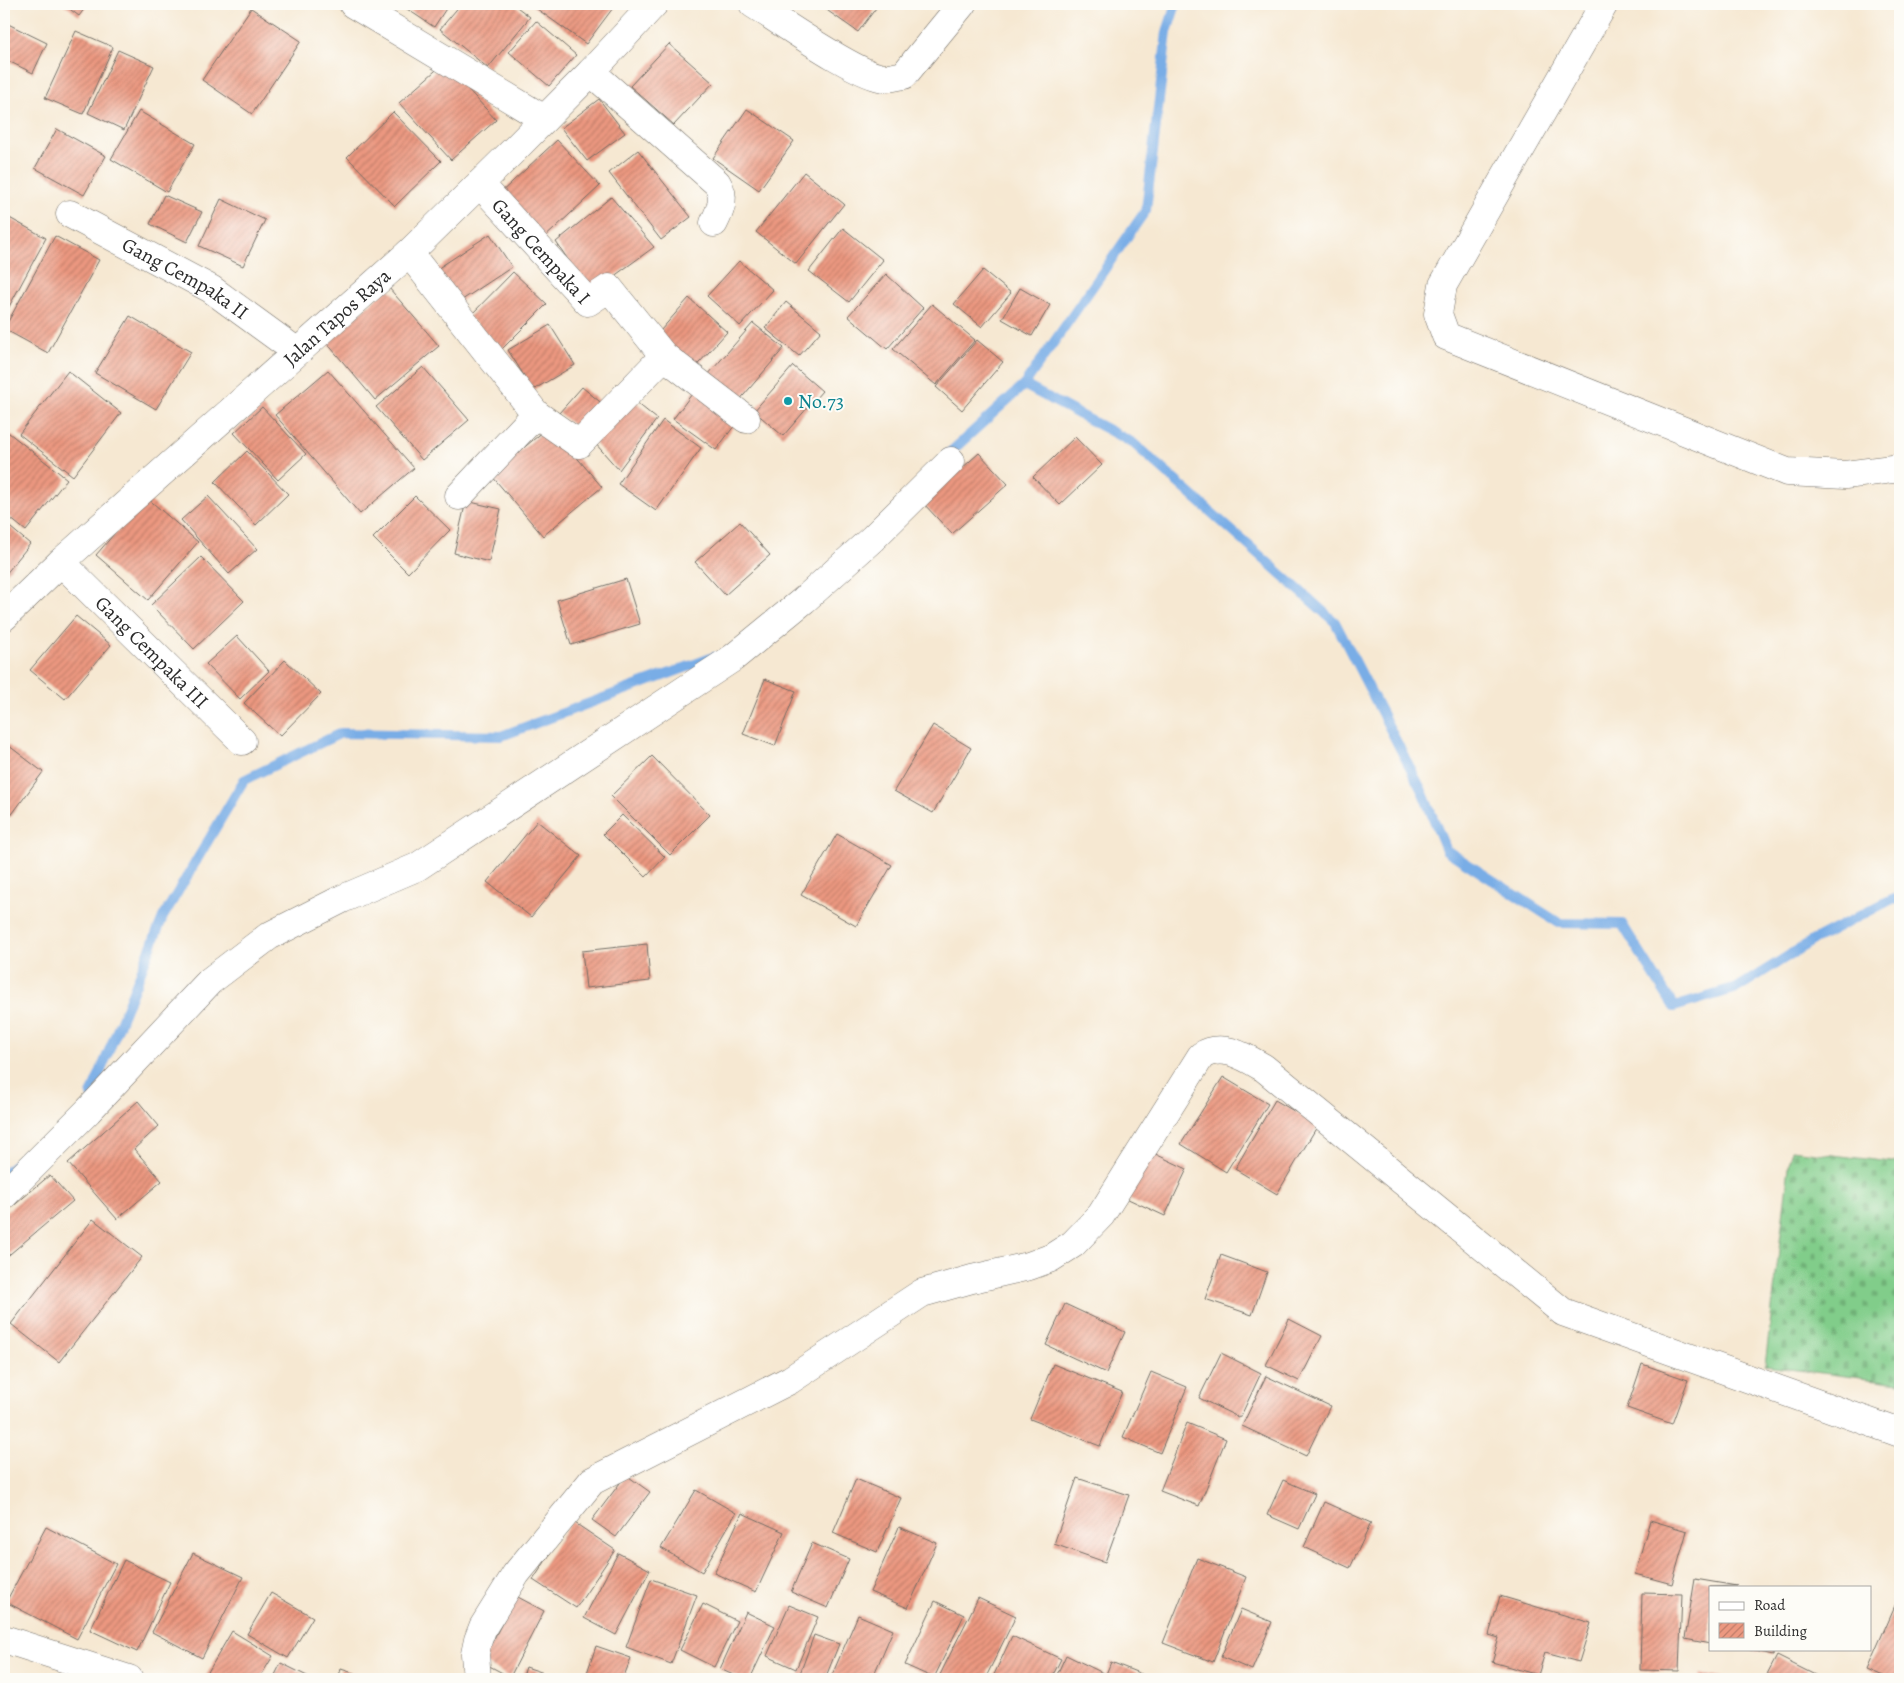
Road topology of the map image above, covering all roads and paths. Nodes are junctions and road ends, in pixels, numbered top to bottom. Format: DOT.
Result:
graph roads {
  1 [pos="353,4"];
  2 [pos="654,4"];
  3 [pos="753,4"];
  4 [pos="962,4"];
  5 [pos="1604,4"];
  6 [pos="591,72"];
  7 [pos="544,120"];
  8 [pos="480,184"];
  9 [pos="70,214"];
  10 [pos="714,223"];
  11 [pos="409,252"];
  12 [pos="296,351"];
  13 [pos="664,356"];
  14 [pos="536,414"];
  15 [pos="746,419"];
  16 [pos="951,461"];
  17 [pos="1900,468"];
  18 [pos="459,496"];
  19 [pos="61,562"];
  20 [pos="8,605"];
  21 [pos="242,741"];
  22 [pos="4,1195"];
  23 [pos="1900,1434"];
  24 [pos="4,1639"];
  25 [pos="129,1679"];
  26 [pos="477,1679"];
  1 -- 7 [label="street"];
  2 -- 6 [label="street, Jalan Tapos Raya"];
  3 -- 4 [label="street"];
  5 -- 17 [label="street"];
  6 -- 7 [label="street, Jalan Tapos Raya"];
  6 -- 10 [label="street"];
  7 -- 8 [label="street, Jalan Tapos Raya"];
  8 -- 11 [label="street, Jalan Tapos Raya"];
  8 -- 13 [label="street, Gang Cempaka I"];
  9 -- 12 [label="street, Gang Cempaka II"];
  11 -- 12 [label="street, Jalan Tapos Raya"];
  11 -- 14 [label="street"];
  12 -- 19 [label="street, Jalan Tapos Raya"];
  13 -- 14 [label="street"];
  13 -- 15 [label="street, Gang Cempaka I"];
  14 -- 18 [label="street"];
  16 -- 22 [label="street"];
  19 -- 20 [label="street, Jalan Tapos Raya"];
  19 -- 21 [label="street, Gang Cempaka III"];
  23 -- 26 [label="street"];
  24 -- 25 [label="street"];
}
